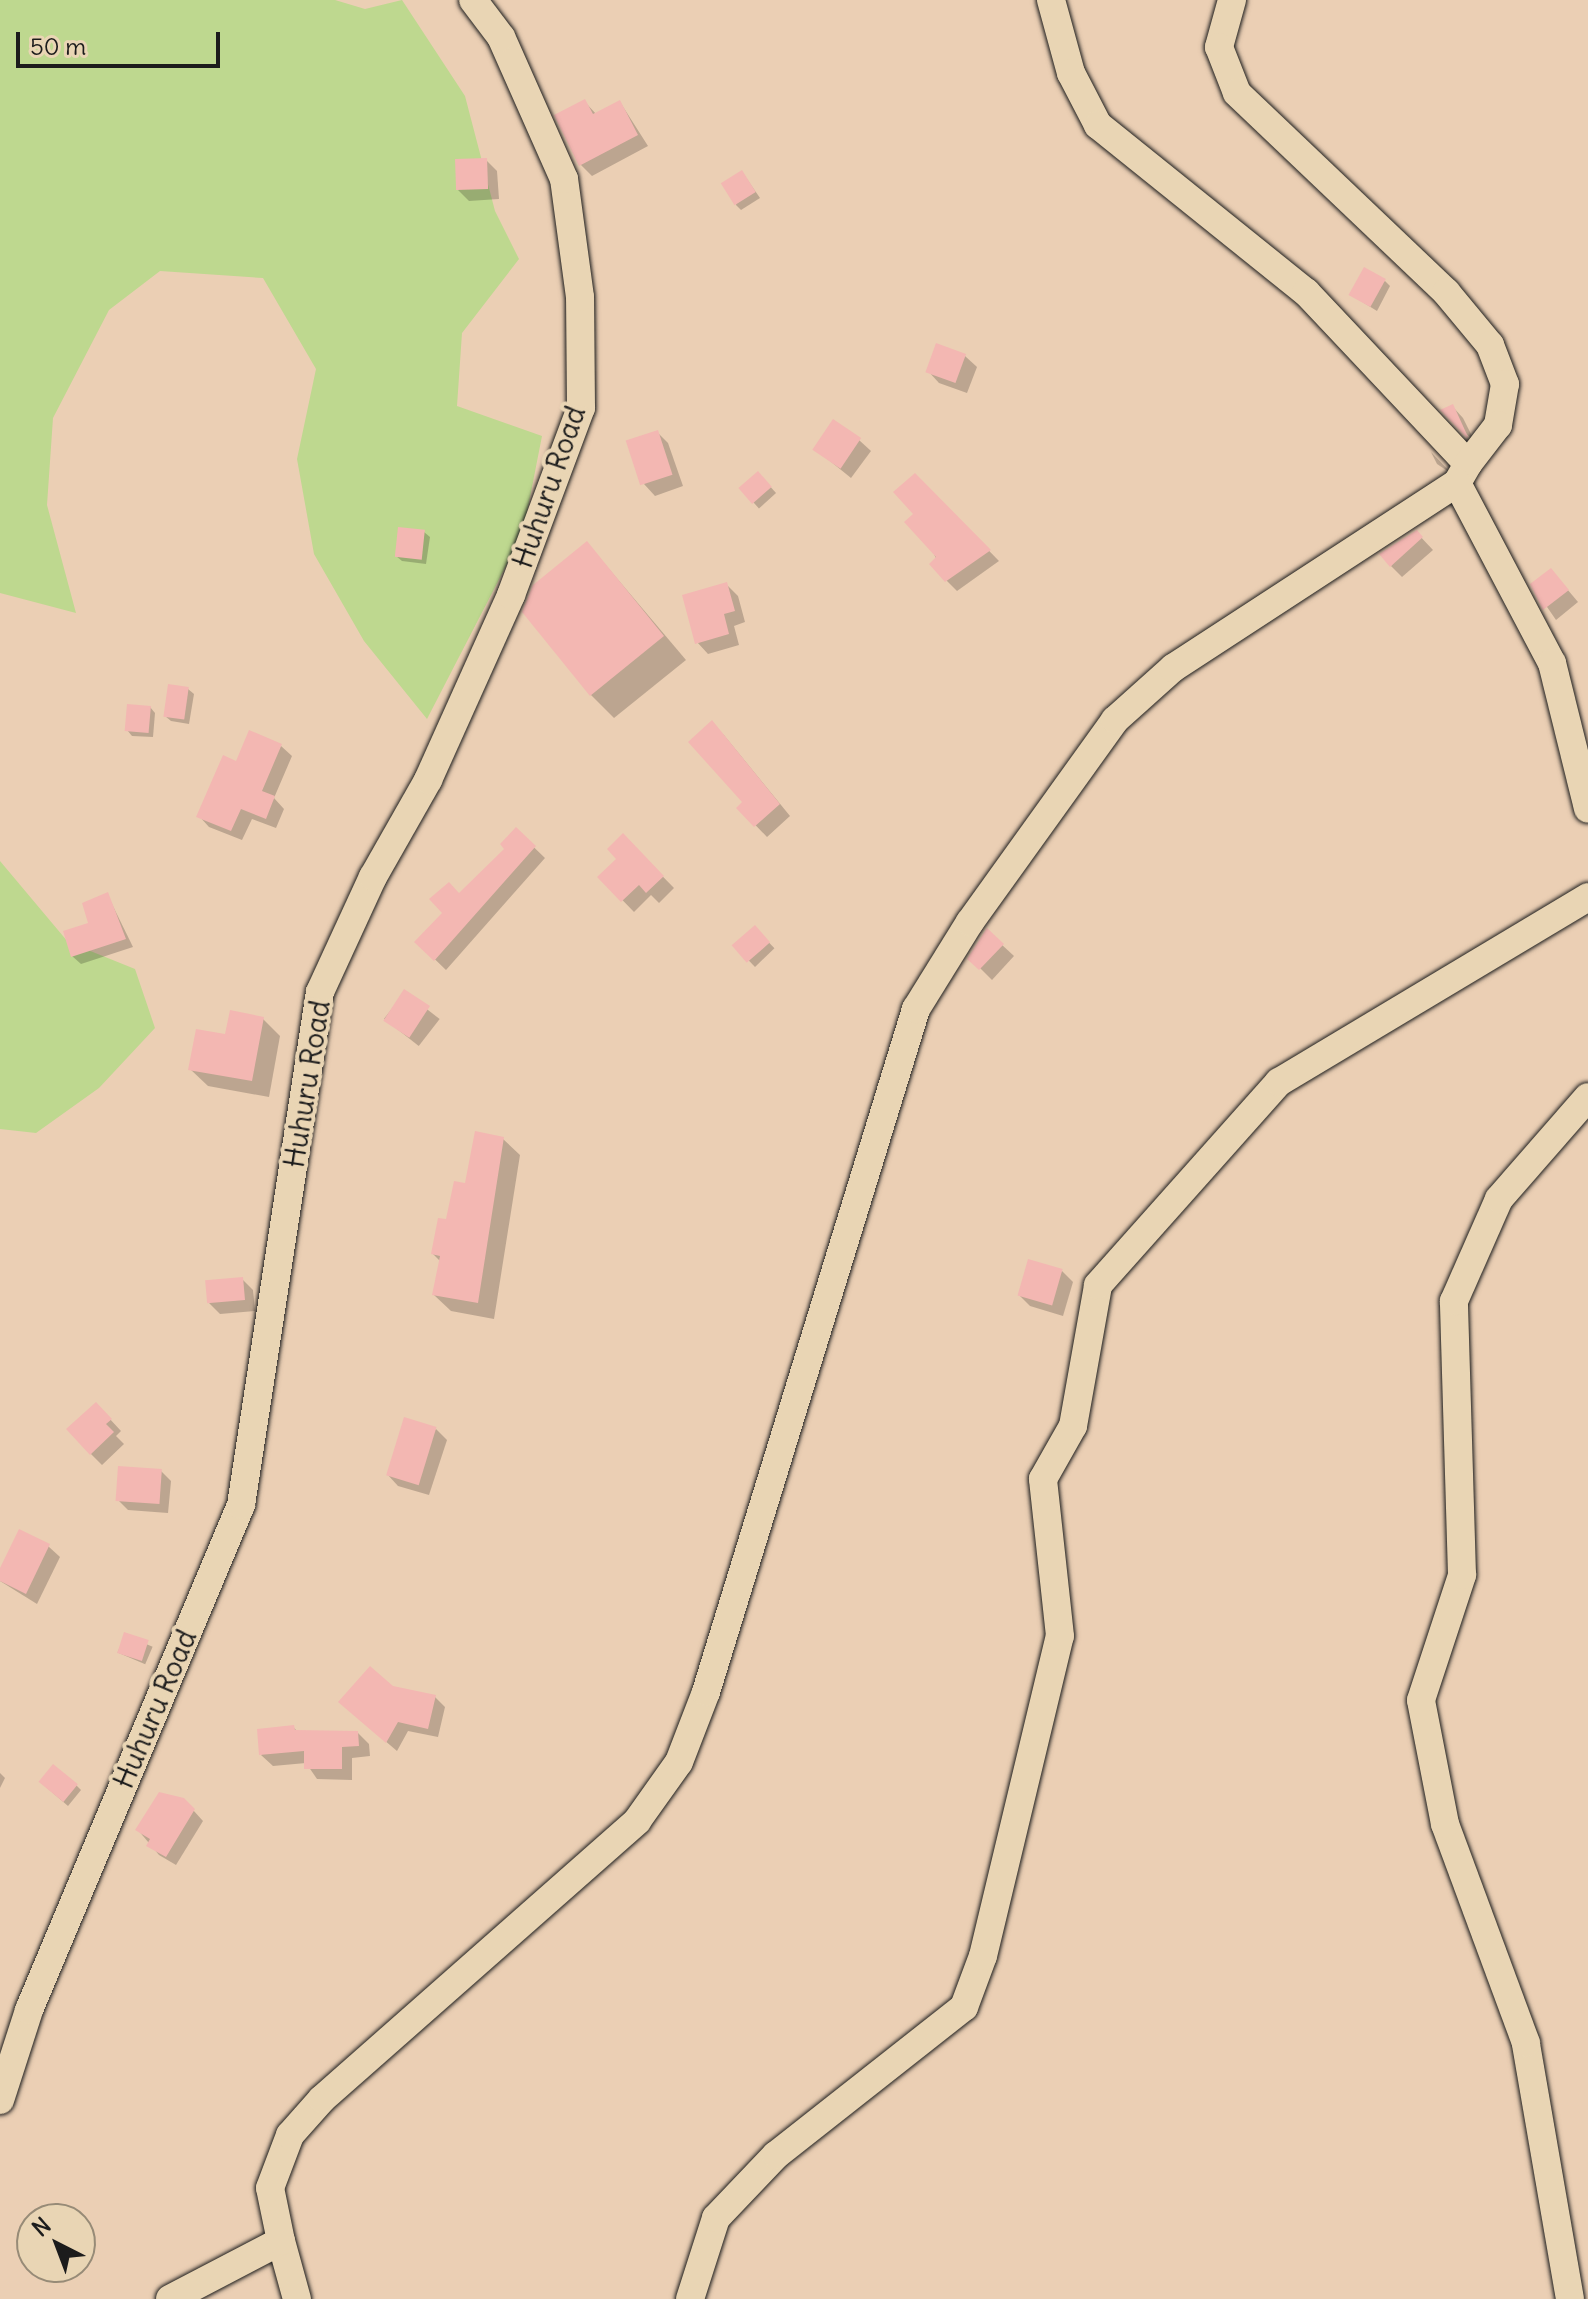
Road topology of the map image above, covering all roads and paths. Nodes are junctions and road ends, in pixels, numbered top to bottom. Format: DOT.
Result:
graph roads {
  1 [pos="473,0"];
  2 [pos="1051,0"];
  3 [pos="1232,0"];
  4 [pos="1462,474"];
  5 [pos="1588,809"];
  6 [pos="1588,897"];
  7 [pos="1588,1097"];
  8 [pos="0,2100"];
  9 [pos="281,2241"];
  10 [pos="170,2299"];
  11 [pos="297,2299"];
  12 [pos="690,2299"];
  13 [pos="1570,2299"];
  1 -- 8 [label="street, Huhuru Road"];
  2 -- 4 [label="street"];
  3 -- 4 [label="street"];
  4 -- 5 [label="street"];
  4 -- 9 [label="street"];
  6 -- 12 [label="street"];
  7 -- 13 [label="street"];
  9 -- 10 [label="street"];
  9 -- 11 [label="street"];
}
